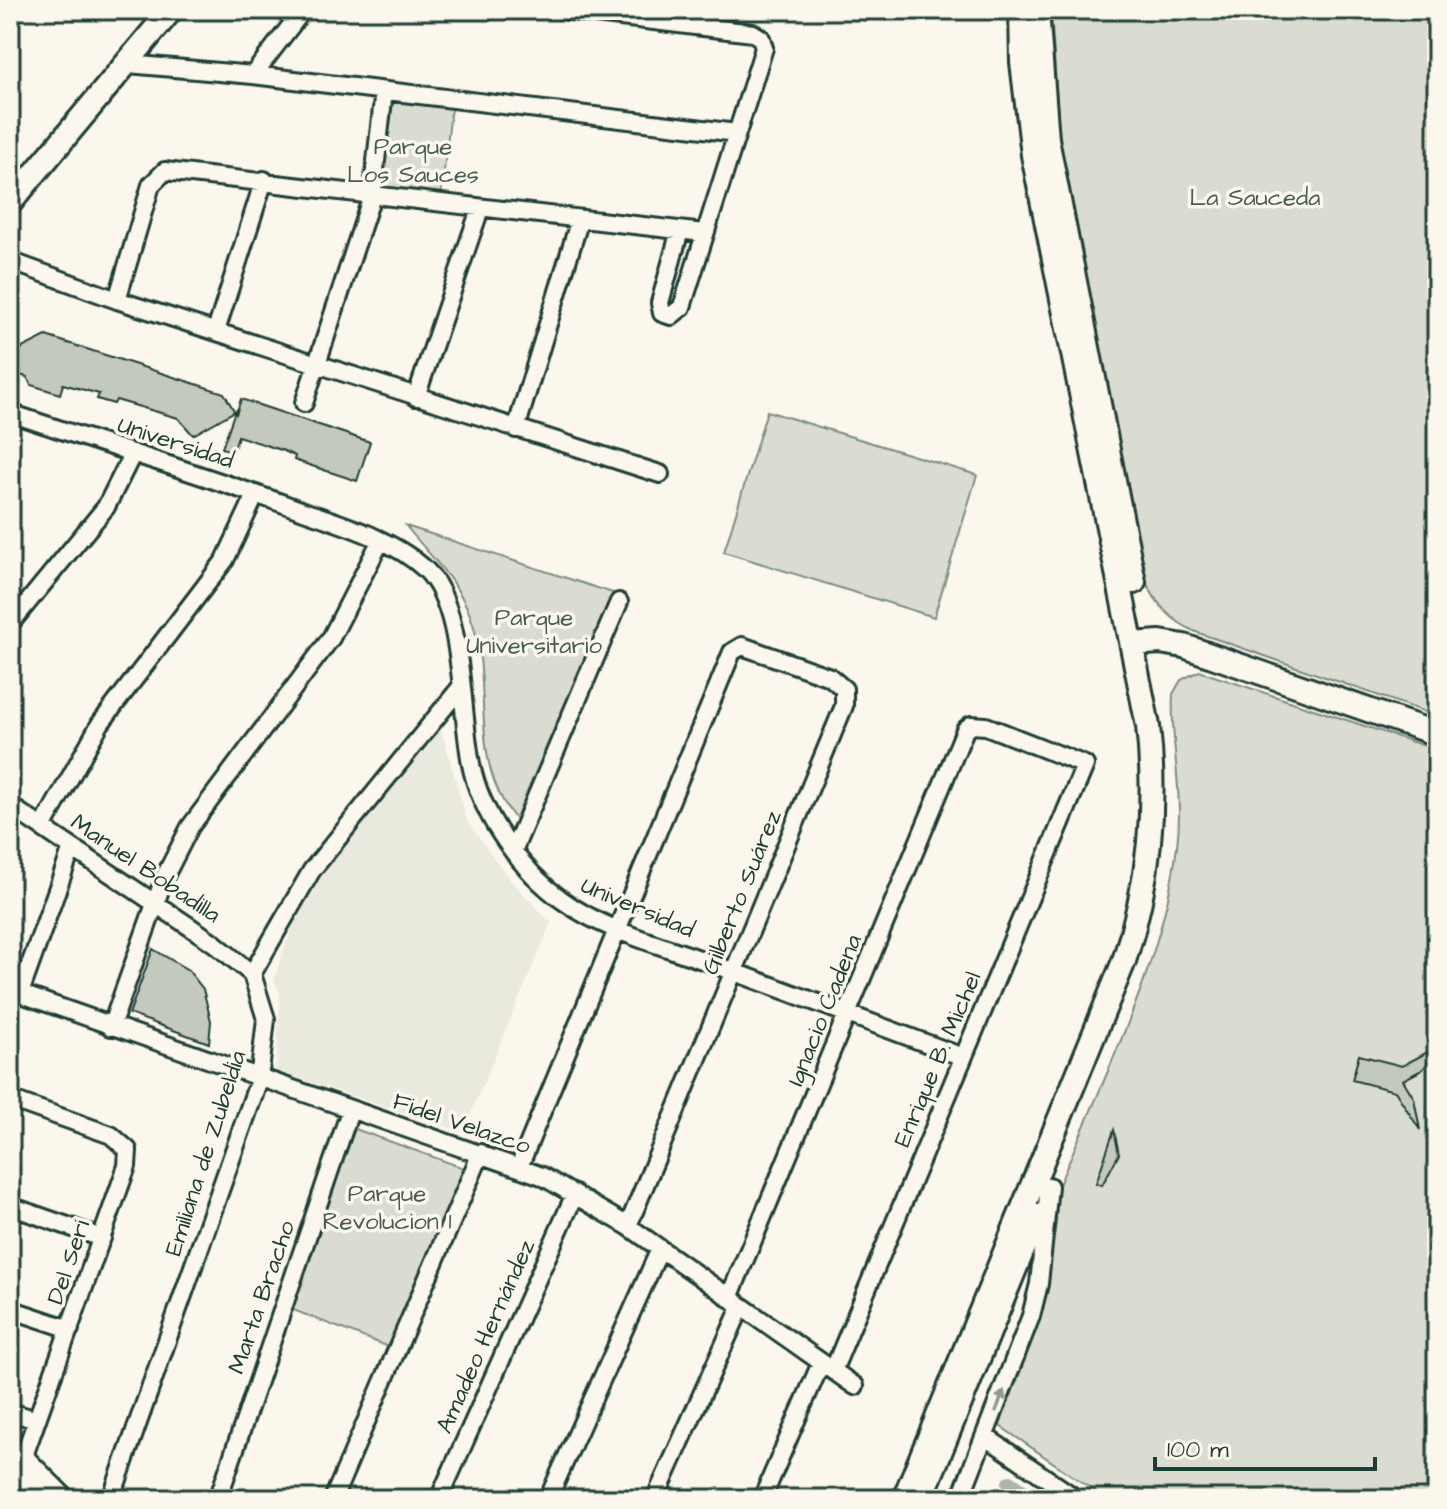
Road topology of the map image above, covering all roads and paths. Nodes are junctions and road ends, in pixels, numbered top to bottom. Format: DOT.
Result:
graph roads {
  1 [pos="171,10"];
  2 [pos="303,10"];
  3 [pos="563,10"];
  4 [pos="1021,10"];
  5 [pos="1037,10"];
  6 [pos="128,64"];
  7 [pos="253,75"];
  8 [pos="384,91"];
  9 [pos="737,133"];
  10 [pos="264,180"];
  11 [pos="372,196"];
  12 [pos="10,203"];
  13 [pos="480,209"];
  14 [pos="580,219"];
  15 [pos="680,230"];
  16 [pos="704,233"];
  17 [pos="10,261"];
  18 [pos="117,300"];
  19 [pos="216,331"];
  20 [pos="314,364"];
  21 [pos="416,397"];
  22 [pos="304,403"];
  23 [pos="13,419"];
  24 [pos="516,429"];
  25 [pos="133,453"];
  26 [pos="660,474"];
  27 [pos="256,494"];
  28 [pos="380,542"];
  29 [pos="619,602"];
  30 [pos="10,624"];
  31 [pos="1139,643"];
  32 [pos="460,688"];
  33 [pos="1437,734"];
  34 [pos="959,738"];
  35 [pos="10,806"];
  36 [pos="42,828"];
  37 [pos="72,848"];
  38 [pos="514,849"];
  39 [pos="155,904"];
  40 [pos="618,929"];
  41 [pos="734,972"];
  42 [pos="252,974"];
  43 [pos="15,992"];
  44 [pos="849,1014"];
  45 [pos="111,1027"];
  46 [pos="963,1057"];
  47 [pos="259,1080"];
  48 [pos="10,1099"];
  49 [pos="350,1111"];
  50 [pos="481,1153"];
  51 [pos="519,1167"];
  52 [pos="1049,1186"];
  53 [pos="575,1194"];
  54 [pos="10,1206"];
  55 [pos="628,1226"];
  56 [pos="102,1238"];
  57 [pos="660,1249"];
  58 [pos="735,1302"];
  59 [pos="10,1309"];
  60 [pos="70,1329"];
  61 [pos="827,1367"];
  62 [pos="855,1386"];
  63 [pos="10,1412"];
  64 [pos="37,1420"];
  65 [pos="986,1437"];
  66 [pos="10,1466"];
  67 [pos="43,1499"];
  68 [pos="67,1499"];
  69 [pos="111,1499"];
  70 [pos="218,1499"];
  71 [pos="333,1499"];
  72 [pos="439,1499"];
  73 [pos="548,1499"];
  74 [pos="655,1499"];
  75 [pos="762,1499"];
  76 [pos="904,1499"];
  77 [pos="921,1499"];
  78 [pos="960,1499"];
  79 [pos="1077,1499"];
  1 -- 6 [label="main road"];
  2 -- 7 [label="street"];
  3 -- 9 [label="street"];
  4 -- 31 [label="main road"];
  5 -- 31 [label="main road"];
  6 -- 7 [label="street"];
  6 -- 12 [label="main road"];
  7 -- 8 [label="street"];
  8 -- 9 [label="street"];
  8 -- 11 [label="street"];
  9 -- 16 [label="street"];
  10 -- 11 [label="street"];
  10 -- 18 [label="street"];
  10 -- 19 [label="street"];
  11 -- 13 [label="street"];
  11 -- 20 [label="street"];
  13 -- 14 [label="street"];
  13 -- 21 [label="street"];
  14 -- 15 [label="street"];
  14 -- 24 [label="street"];
  15 -- 16 [label="street"];
  15 -- 16 [label="street"];
  17 -- 18 [label="street"];
  18 -- 19 [label="street"];
  19 -- 20 [label="street"];
  20 -- 21 [label="street"];
  20 -- 22 [label="street"];
  21 -- 24 [label="street"];
  23 -- 25 [label="street, Universidad"];
  24 -- 26 [label="street"];
  25 -- 27 [label="street, Universidad"];
  25 -- 30 [label="street"];
  27 -- 28 [label="street, Universidad"];
  27 -- 36 [label="street"];
  28 -- 32 [label="street, Universidad"];
  28 -- 39 [label="street"];
  29 -- 38 [label="street"];
  31 -- 33 [label="main road"];
  31 -- 52 [label="main road"];
  31 -- 76 [label="main road"];
  32 -- 38 [label="street, Universidad"];
  32 -- 42 [label="street"];
  34 -- 44 [label="street, Ignacio Cadena"];
  34 -- 46 [label="street, Enrique B. Michel"];
  35 -- 36 [label="street, Manuel Bobadilla"];
  36 -- 37 [label="street, Manuel Bobadilla"];
  37 -- 39 [label="street, Manuel Bobadilla"];
  37 -- 43 [label="street"];
  38 -- 40 [label="street, Universidad"];
  39 -- 42 [label="street, Manuel Bobadilla"];
  39 -- 45 [label="street"];
  40 -- 41 [label="street, Universidad"];
  40 -- 41 [label="street, Gilberto Suárez"];
  40 -- 51 [label="street"];
  41 -- 44 [label="street, Universidad"];
  41 -- 55 [label="street, Gilberto Suárez"];
  42 -- 47 [label="street, Emiliana de Zubeldia"];
  43 -- 45 [label="street, Fidel Velazco"];
  44 -- 46 [label="street, Universidad"];
  44 -- 58 [label="street, Ignacio Cadena"];
  45 -- 47 [label="street, Fidel Velazco"];
  46 -- 61 [label="street, Enrique B. Michel"];
  47 -- 49 [label="street, Fidel Velazco"];
  47 -- 69 [label="street, Emiliana de Zubeldia"];
  48 -- 56 [label="street, Del Seri"];
  49 -- 50 [label="street, Fidel Velazco"];
  49 -- 70 [label="street, Marta Bracho"];
  50 -- 51 [label="street, Fidel Velazco"];
  50 -- 71 [label="street"];
  51 -- 53 [label="street, Fidel Velazco"];
  65 -- 52 [label="street, one-way"];
  52 -- 77 [label="main road"];
  53 -- 55 [label="street, Fidel Velazco"];
  53 -- 72 [label="street, Amadeo Hernández"];
  54 -- 56 [label="street"];
  55 -- 57 [label="street, Fidel Velazco"];
  56 -- 60 [label="street, Del Seri"];
  57 -- 58 [label="street, Fidel Velazco"];
  57 -- 73 [label="street"];
  58 -- 61 [label="street, Fidel Velazco"];
  58 -- 74 [label="street, Ignacio Cadena"];
  59 -- 60 [label="street"];
  60 -- 64 [label="street, Del Seri"];
  61 -- 62 [label="street, Fidel Velazco"];
  61 -- 75 [label="street, Enrique B. Michel"];
  63 -- 64 [label="street"];
  64 -- 68 [label="street, Del Seri"];
  65 -- 78 [label="street"];
  65 -- 79 [label="street"];
  66 -- 67 [label="main road"];
}
